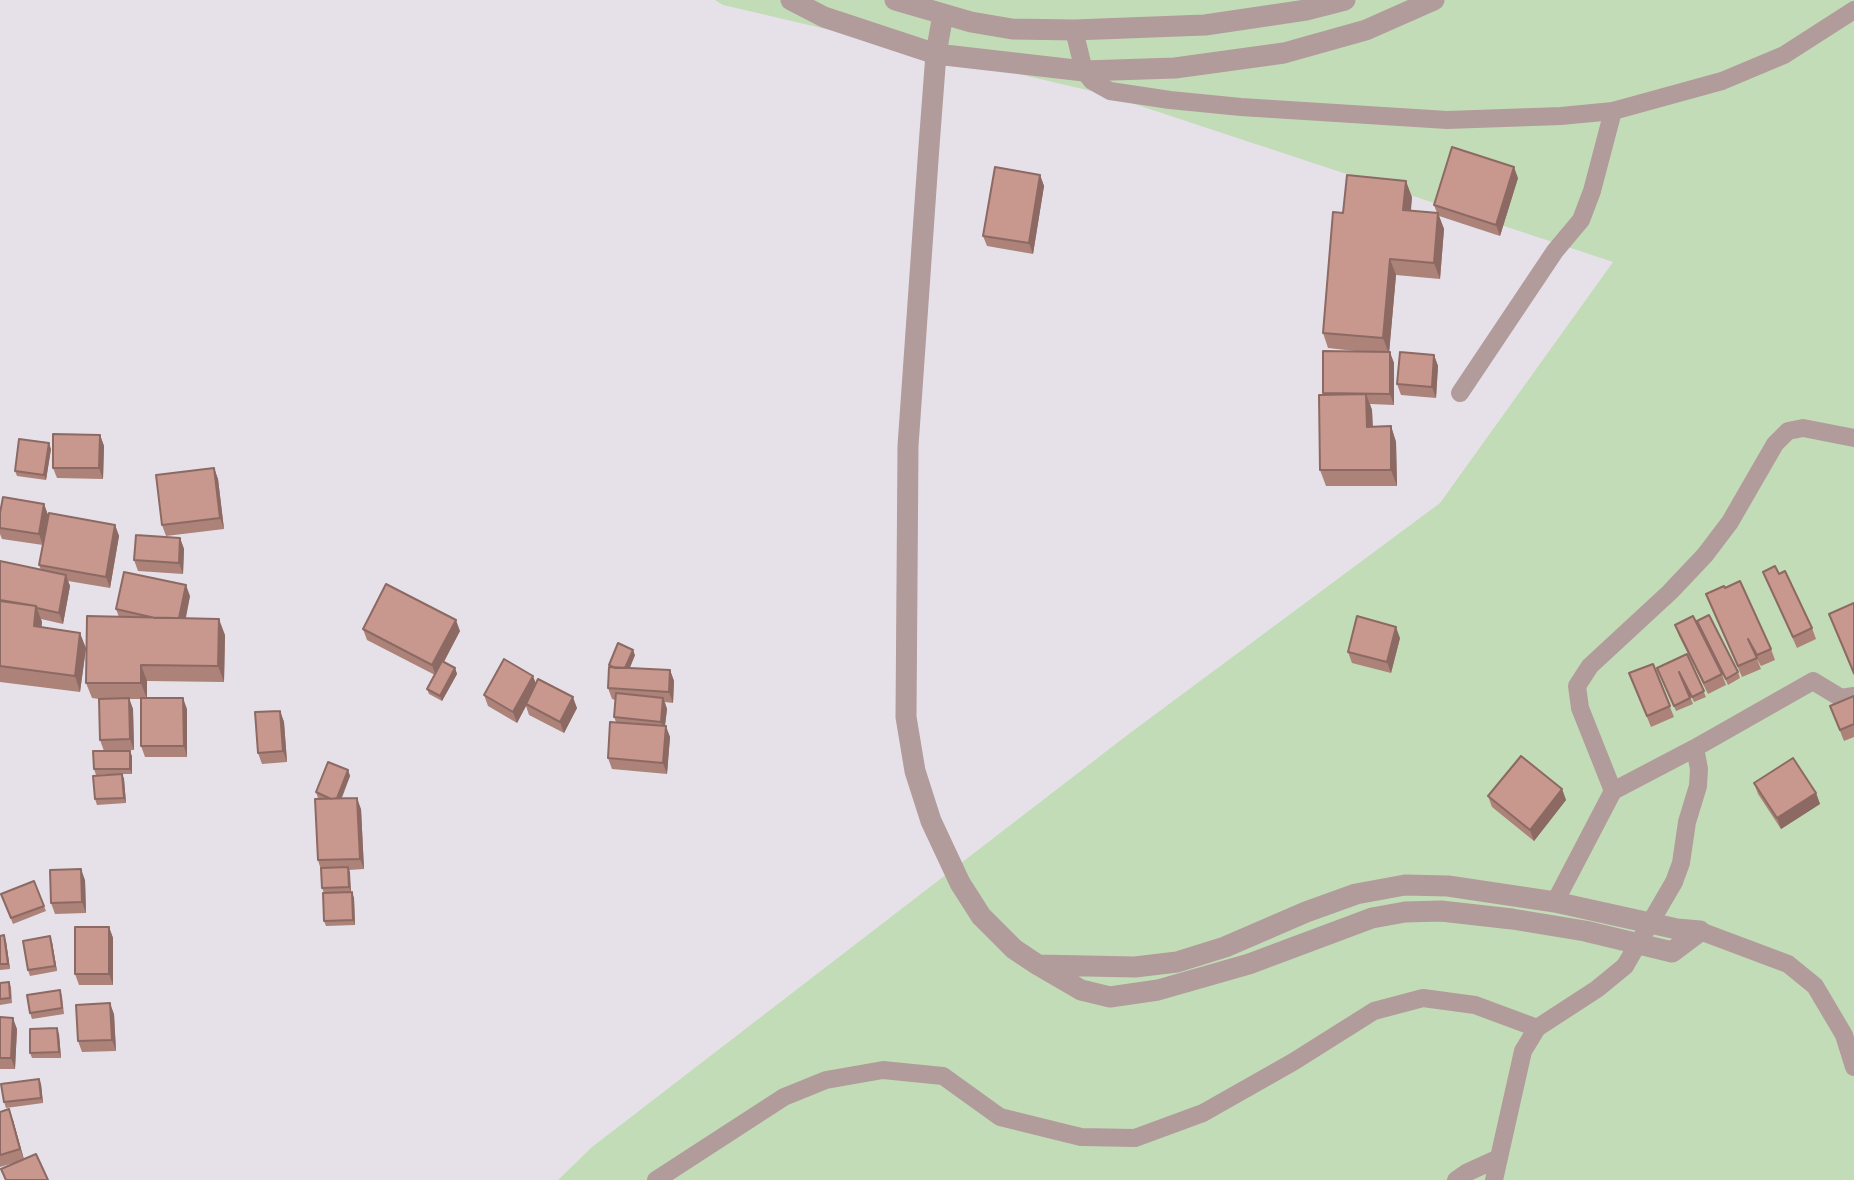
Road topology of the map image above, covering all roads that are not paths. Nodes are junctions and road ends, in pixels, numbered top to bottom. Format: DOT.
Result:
graph roads {
  1 [pos="791,0"];
  2 [pos="895,0"];
  3 [pos="1345,0"];
  4 [pos="1434,0"];
  5 [pos="1854,10"];
  6 [pos="943,14"];
  7 [pos="1074,30"];
  8 [pos="936,54"];
  9 [pos="1084,71"];
  10 [pos="1613,111"];
  11 [pos="1460,393"];
  12 [pos="1854,438"];
  13 [pos="1854,696"];
  14 [pos="1695,748"];
  15 [pos="1613,792"];
  16 [pos="1555,902"];
  17 [pos="1700,931"];
  18 [pos="1038,965"];
  19 [pos="1538,1028"];
  20 [pos="1854,1067"];
  21 [pos="1499,1158"];
  22 [pos="656,1180"];
  23 [pos="1456,1180"];
  24 [pos="1494,1180"];
  1 -- 8 [label="street"];
  2 -- 6 [label="street"];
  3 -- 7 [label="street"];
  4 -- 9 [label="street"];
  5 -- 10 [label="lane"];
  6 -- 7 [label="street"];
  6 -- 8 [label="street"];
  7 -- 9 [label="lane"];
  8 -- 9 [label="street"];
  8 -- 18 [label="street"];
  9 -- 10 [label="lane"];
  10 -- 11 [label="lane"];
  12 -- 15 [label="lane"];
  13 -- 14 [label="lane"];
  14 -- 15 [label="lane"];
  14 -- 19 [label="lane, bridge"];
  15 -- 16 [label="lane"];
  16 -- 17 [label="street"];
  16 -- 18 [label="street"];
  17 -- 18 [label="street"];
  17 -- 20 [label="lane"];
  19 -- 21 [label="lane"];
  19 -- 22 [label="lane"];
  21 -- 23 [label="lane"];
  21 -- 24 [label="lane"];
}
